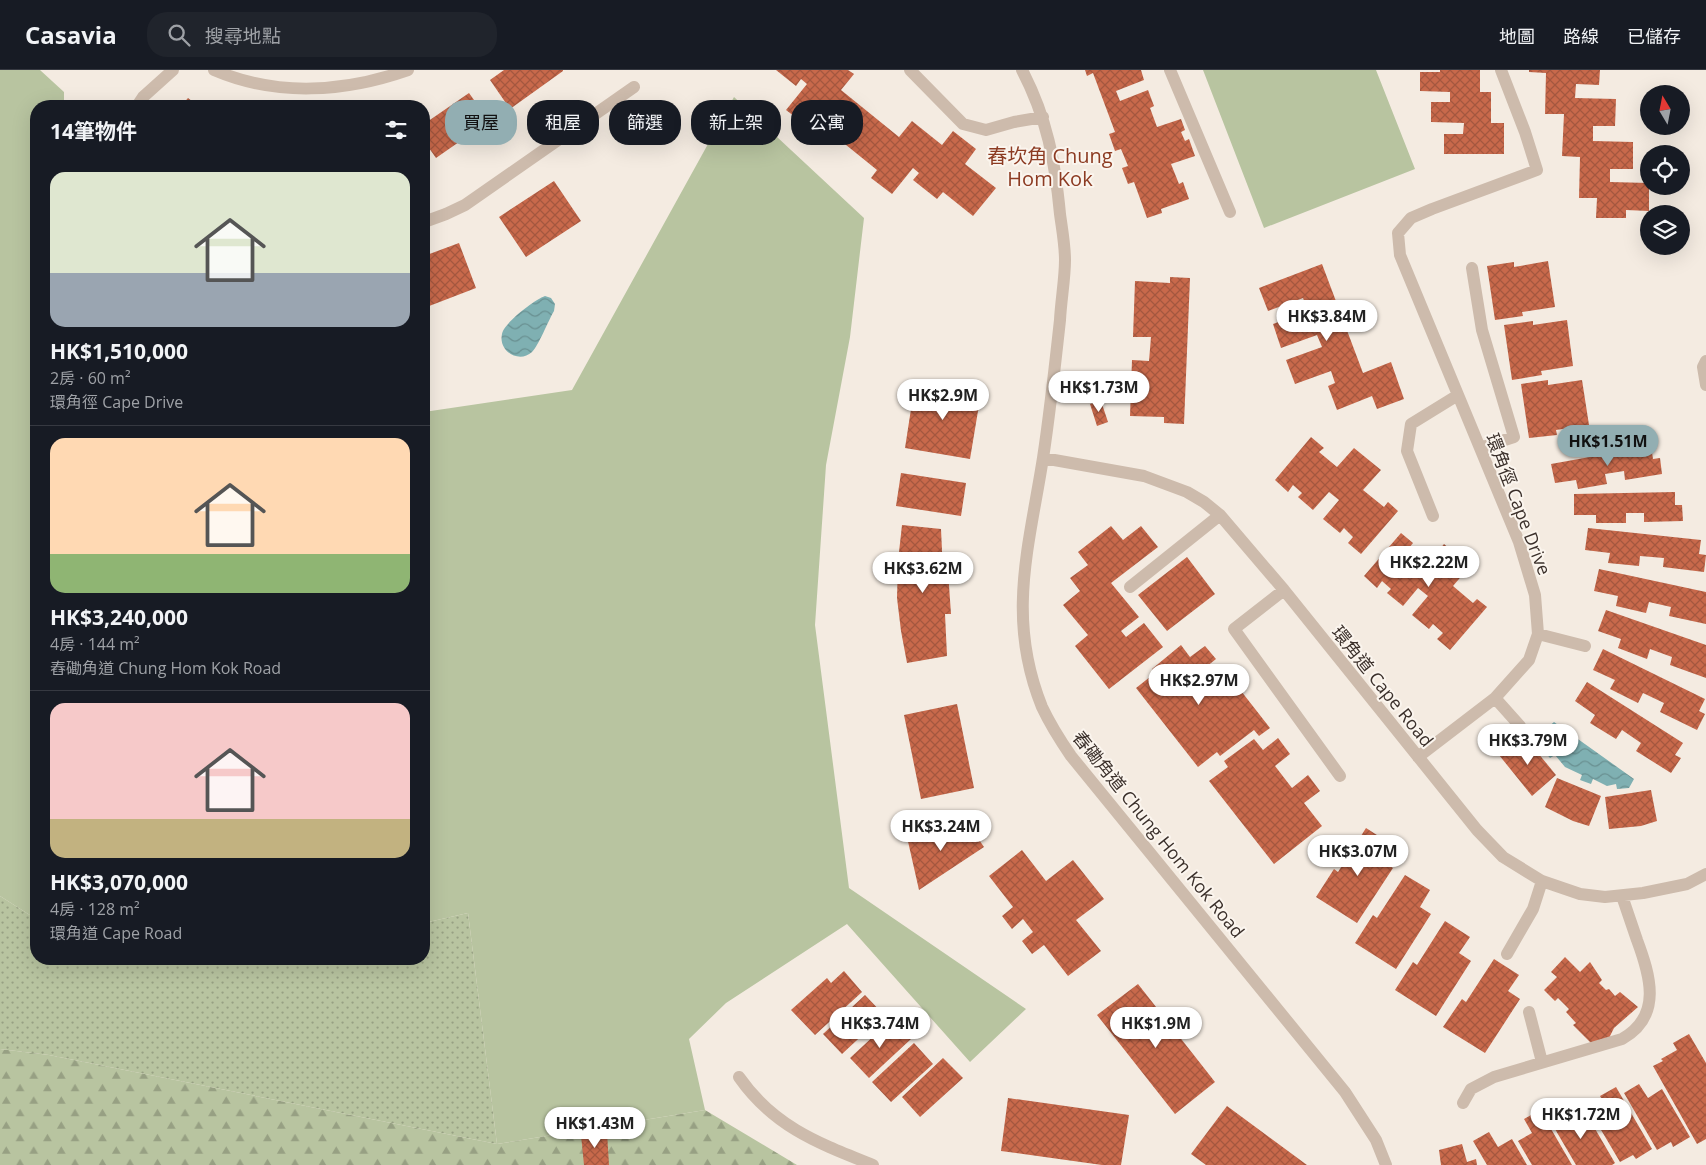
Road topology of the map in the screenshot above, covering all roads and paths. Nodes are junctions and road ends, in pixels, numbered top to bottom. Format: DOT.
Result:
graph roads {
  1 [pos="173,70"];
  2 [pos="214,70"];
  3 [pos="408,70"];
  4 [pos="910,70"];
  5 [pos="1022,70"];
  6 [pos="1170,70"];
  7 [pos="1501,70"];
  8 [pos="634,87"];
  9 [pos="141,100"];
  10 [pos="1043,117"];
  11 [pos="1230,212"];
  12 [pos="430,220"];
  13 [pos="1472,268"];
  14 [pos="1706,361"];
  15 [pos="1706,385"];
  16 [pos="1458,394"];
  17 [pos="1480,448"];
  18 [pos="1043,458"];
  19 [pos="1220,514"];
  20 [pos="1433,516"];
  21 [pos="1130,587"];
  22 [pos="1284,590"];
  23 [pos="1538,634"];
  24 [pos="1585,646"];
  25 [pos="1495,698"];
  26 [pos="1520,726"];
  27 [pos="1418,757"];
  28 [pos="1340,776"];
  29 [pos="1706,874"];
  30 [pos="1542,881"];
  31 [pos="1622,896"];
  32 [pos="1507,954"];
  33 [pos="1529,1012"];
  34 [pos="1542,1062"];
  35 [pos="739,1077"];
  36 [pos="1463,1103"];
  37 [pos="873,1165"];
  38 [pos="1386,1165"];
  1 -- 9 [label="street"];
  2 -- 3 [label="street"];
  4 -- 10 [label="street"];
  5 -- 10 [label="street, 舂磡角道 Chung Hom Kok Road"];
  6 -- 11 [label="street"];
  7 -- 16 [label="street, 環角徑 Cape Drive"];
  8 -- 12 [label="street"];
  10 -- 18 [label="street, 舂磡角道 Chung Hom Kok Road"];
  13 -- 17 [label="street"];
  14 -- 15 [label="street"];
  16 -- 17 [label="street, 環角徑 Cape Drive"];
  16 -- 20 [label="street"];
  17 -- 23 [label="street, 環角徑 Cape Drive"];
  18 -- 19 [label="street, 環角道 Cape Road"];
  18 -- 38 [label="street, 舂磡角道 Chung Hom Kok Road"];
  19 -- 21 [label="street"];
  19 -- 22 [label="street, 環角道 Cape Road"];
  22 -- 27 [label="street, 環角道 Cape Road"];
  22 -- 28 [label="street"];
  23 -- 24 [label="street"];
  23 -- 25 [label="street, 環角徑 Cape Drive"];
  25 -- 26 [label="street"];
  25 -- 27 [label="street, 環角徑 Cape Drive"];
  27 -- 30 [label="street, 環角道 Cape Road"];
  29 -- 31 [label="street, 環角道 Cape Road"];
  30 -- 31 [label="street, 環角道 Cape Road"];
  30 -- 32 [label="street"];
  31 -- 34 [label="street"];
  33 -- 34 [label="street"];
  34 -- 36 [label="street"];
  35 -- 37 [label="street"];
}
